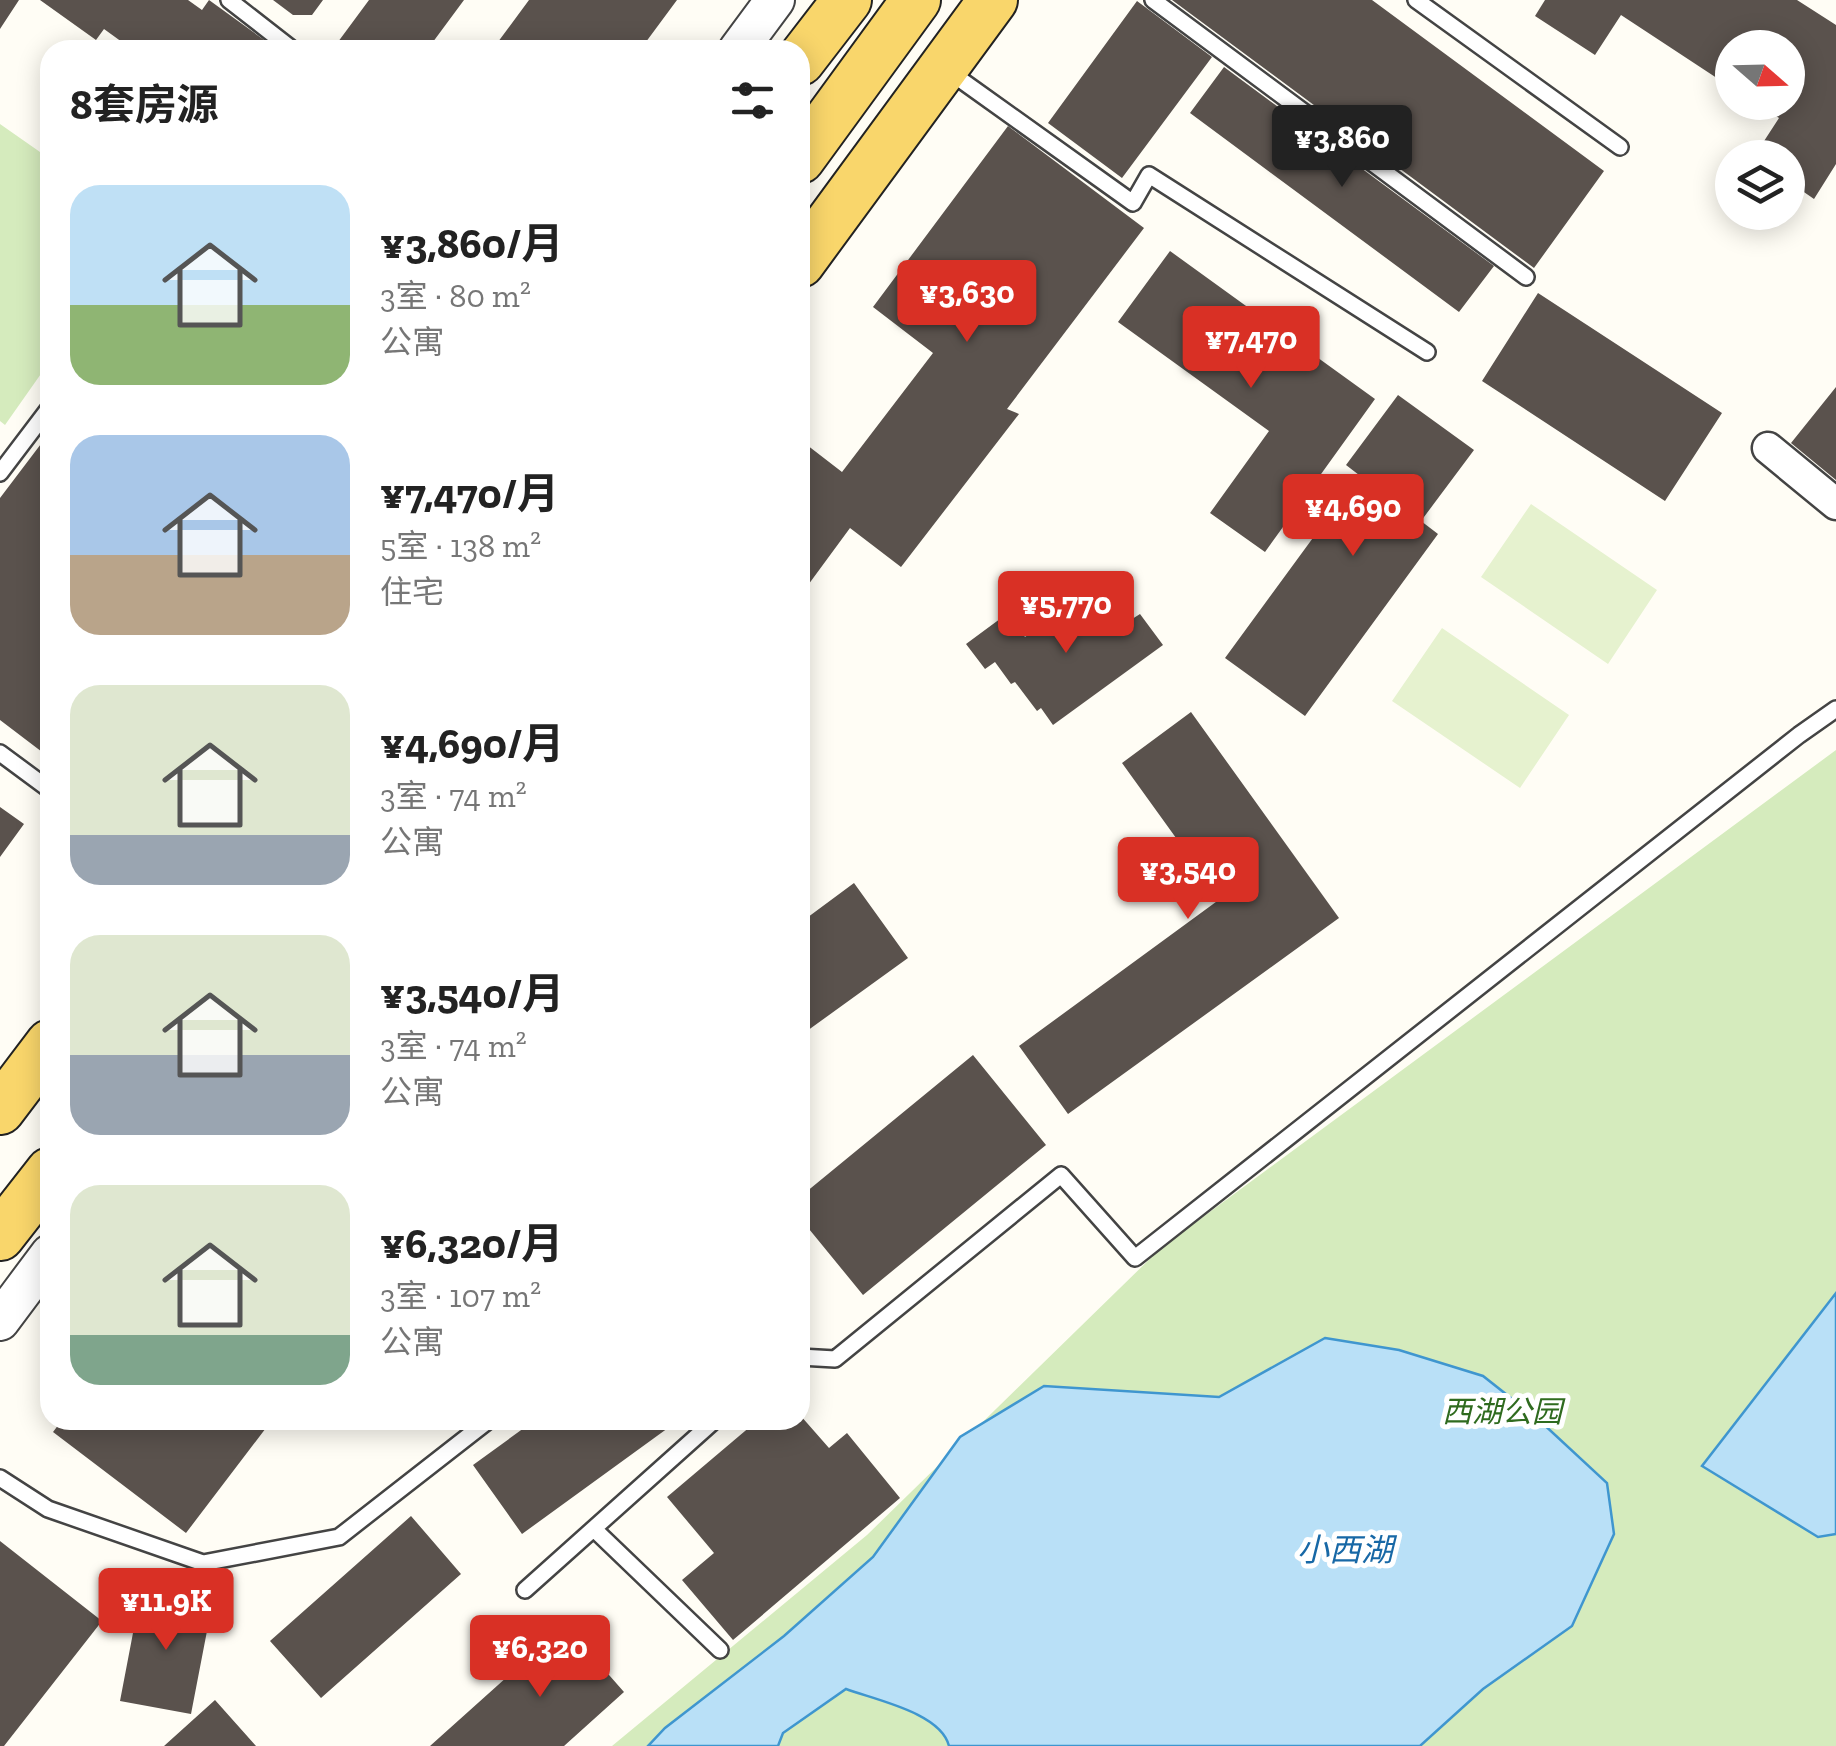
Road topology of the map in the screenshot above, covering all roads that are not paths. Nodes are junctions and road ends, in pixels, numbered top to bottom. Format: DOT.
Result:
graph roads {
  1 [pos="229,0"];
  2 [pos="775,0"];
  3 [pos="844,0"];
  4 [pos="916,0"];
  5 [pos="1152,0"];
  6 [pos="1416,0"];
  7 [pos="992,4"];
  8 [pos="280,40"];
  9 [pos="745,40"];
  10 [pos="810,46"];
  11 [pos="944,68"];
  12 [pos="810,145"];
  13 [pos="1620,148"];
  14 [pos="810,250"];
  15 [pos="1526,277"];
  16 [pos="1427,352"];
  17 [pos="40,420"];
  18 [pos="1768,448"];
  19 [pos="0,473"];
  20 [pos="1836,504"];
  21 [pos="1836,709"];
  22 [pos="0,753"];
  23 [pos="40,783"];
  24 [pos="40,1057"];
  25 [pos="0,1110"];
  26 [pos="40,1185"];
  27 [pos="0,1236"];
  28 [pos="40,1267"];
  29 [pos="0,1321"];
  30 [pos="810,1358"];
  31 [pos="475,1430"];
  32 [pos="705,1430"];
  33 [pos="0,1478"];
  34 [pos="594,1528"];
  35 [pos="525,1590"];
  36 [pos="720,1650"];
  1 -- 8 [label="lane"];
  2 -- 9 [label="street"];
  3 -- 10 [label="main road"];
  4 -- 12 [label="main road"];
  5 -- 15 [label="lane"];
  6 -- 13 [label="lane"];
  7 -- 11 [label="main road"];
  11 -- 14 [label="main road"];
  11 -- 16 [label="lane"];
  17 -- 19 [label="lane"];
  18 -- 20 [label="street"];
  21 -- 30 [label="lane"];
  22 -- 23 [label="lane"];
  24 -- 25 [label="main road"];
  26 -- 27 [label="main road"];
  28 -- 29 [label="street"];
  31 -- 33 [label="lane"];
  32 -- 34 [label="lane"];
  34 -- 35 [label="lane"];
  34 -- 36 [label="lane"];
}
